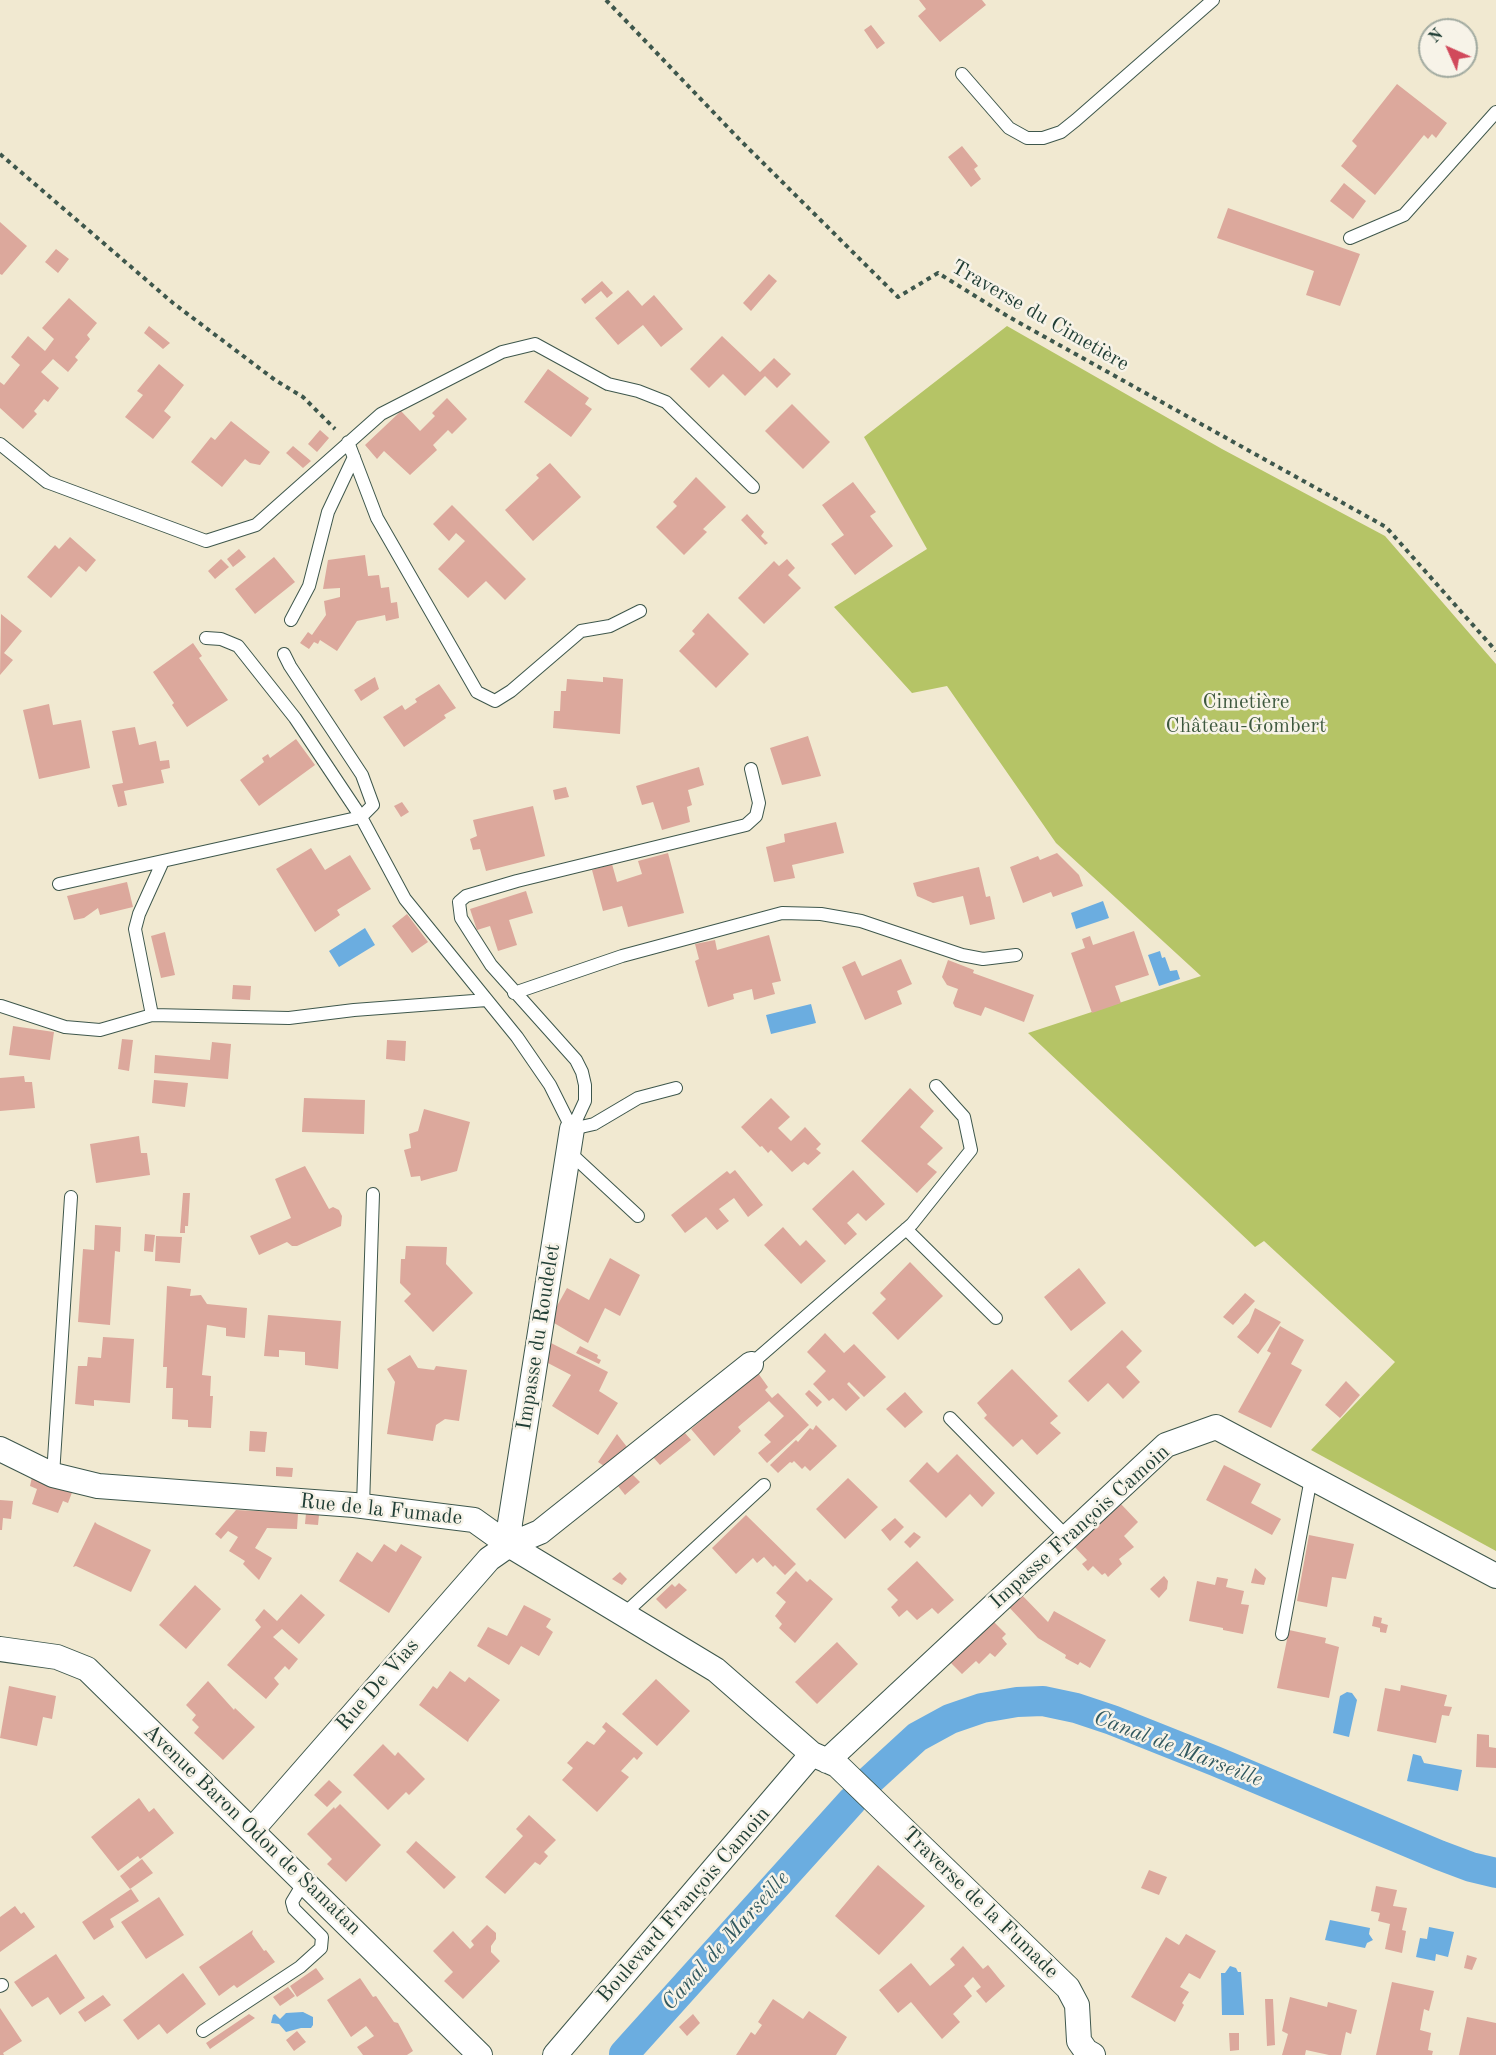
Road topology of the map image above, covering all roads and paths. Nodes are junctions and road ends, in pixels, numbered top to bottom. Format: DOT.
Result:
graph roads {
  1 [pos="606,0"];
  2 [pos="1213,0"];
  3 [pos="962,74"];
  4 [pos="1496,112"];
  5 [pos="0,154"];
  6 [pos="1350,238"];
  7 [pos="348,442"];
  8 [pos="0,444"];
  9 [pos="354,457"];
  10 [pos="753,487"];
  11 [pos="640,611"];
  12 [pos="291,620"];
  13 [pos="206,638"];
  14 [pos="1496,651"];
  15 [pos="285,654"];
  16 [pos="751,769"];
  17 [pos="361,818"];
  18 [pos="163,861"];
  19 [pos="60,884"];
  20 [pos="1016,955"];
  21 [pos="514,993"];
  22 [pos="487,1000"];
  23 [pos="1,1006"];
  24 [pos="152,1015"];
  25 [pos="936,1086"];
  26 [pos="676,1088"];
  27 [pos="571,1140"];
  28 [pos="373,1194"];
  29 [pos="71,1197"];
  30 [pos="638,1216"];
  31 [pos="906,1229"];
  32 [pos="996,1318"];
  33 [pos="751,1364"];
  34 [pos="950,1418"];
  35 [pos="0,1449"];
  36 [pos="53,1475"];
  37 [pos="1311,1478"];
  38 [pos="764,1485"];
  39 [pos="363,1506"];
  40 [pos="1067,1537"];
  41 [pos="509,1545"];
  42 [pos="1496,1576"];
  43 [pos="624,1614"];
  44 [pos="1282,1634"];
  45 [pos="0,1649"];
  46 [pos="825,1760"];
  47 [pos="252,1830"];
  48 [pos="304,1882"];
  49 [pos="203,2031"];
  50 [pos="480,2055"];
  51 [pos="555,2055"];
  52 [pos="1094,2055"];
  1 -- 14 [label="path, Traverse du Cimetière"];
  2 -- 3 [label="lane"];
  4 -- 6 [label="lane"];
  5 -- 7 [label="path"];
  7 -- 8 [label="lane"];
  7 -- 9 [label="lane"];
  7 -- 10 [label="lane"];
  9 -- 11 [label="lane"];
  9 -- 12 [label="lane"];
  13 -- 17 [label="lane"];
  15 -- 17 [label="lane"];
  16 -- 21 [label="lane"];
  17 -- 18 [label="lane"];
  17 -- 22 [label="lane"];
  18 -- 19 [label="lane"];
  18 -- 24 [label="lane"];
  20 -- 21 [label="lane"];
  21 -- 27 [label="lane"];
  22 -- 24 [label="lane"];
  22 -- 27 [label="lane"];
  23 -- 24 [label="lane"];
  25 -- 31 [label="lane"];
  26 -- 27 [label="lane"];
  27 -- 30 [label="lane"];
  27 -- 41 [label="street, Impasse du Roudelet"];
  28 -- 39 [label="lane"];
  29 -- 36 [label="lane"];
  31 -- 32 [label="lane"];
  31 -- 33 [label="lane"];
  33 -- 41 [label="street, Rue De Vias"];
  34 -- 40 [label="lane"];
  35 -- 36 [label="street, Rue de la Fumade"];
  36 -- 39 [label="street, Rue de la Fumade"];
  37 -- 40 [label="street, Impasse François Camoin"];
  37 -- 42 [label="street, Impasse François Camoin"];
  37 -- 44 [label="lane"];
  38 -- 43 [label="lane"];
  39 -- 41 [label="street, Rue de la Fumade"];
  40 -- 46 [label="street, Impasse François Camoin"];
  41 -- 43 [label="street, Rue de la Fumade"];
  41 -- 47 [label="street, Rue De Vias"];
  43 -- 46 [label="street, Rue de la Fumade"];
  45 -- 47 [label="street, Avenue Baron Odon de Samatan"];
  46 -- 51 [label="street, Boulevard François Camoin"];
  46 -- 52 [label="street, Traverse de la Fumade"];
  47 -- 48 [label="street, Avenue Baron Odon de Samatan"];
  48 -- 49 [label="lane"];
  48 -- 50 [label="street, Avenue Baron Odon de Samatan"];
}
